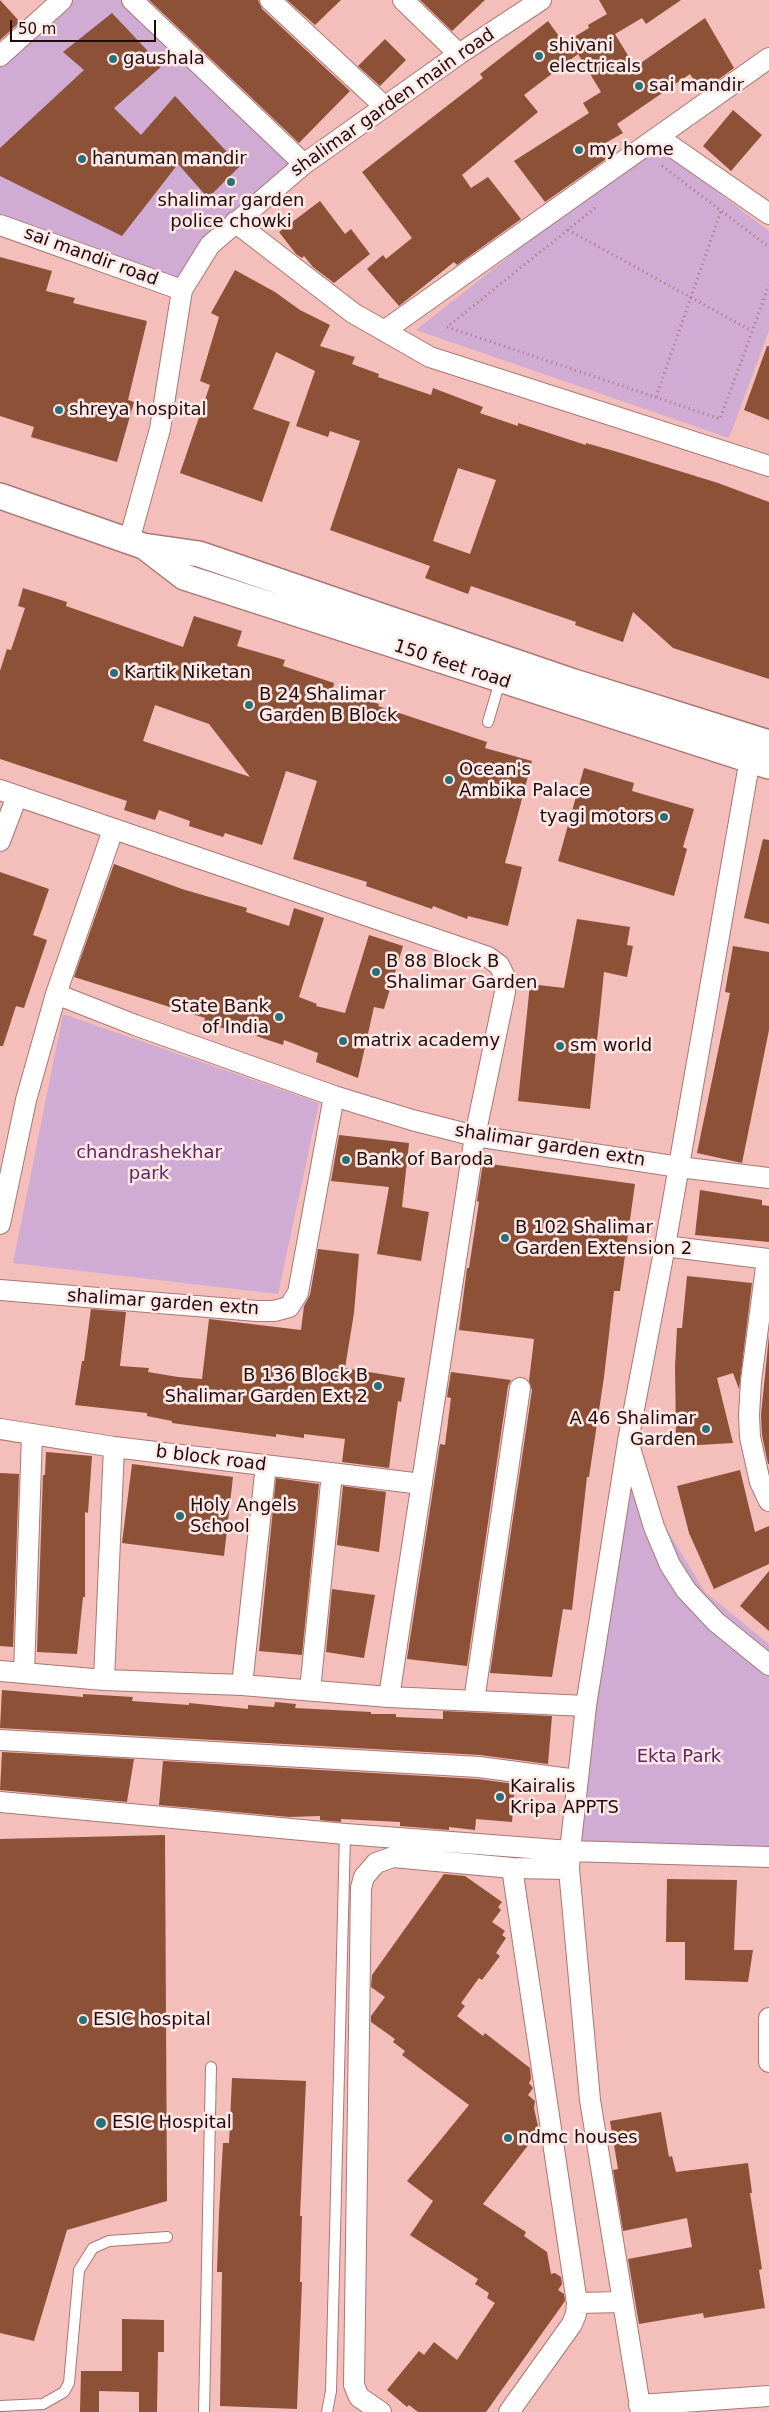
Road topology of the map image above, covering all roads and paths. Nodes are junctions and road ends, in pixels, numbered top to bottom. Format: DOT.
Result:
graph roads {
  1 [pos="62,0"];
  2 [pos="132,0"];
  3 [pos="270,0"];
  4 [pos="403,0"];
  5 [pos="541,0"];
  6 [pos="459,54"];
  7 [pos="0,56"];
  8 [pos="769,58"];
  9 [pos="384,106"];
  10 [pos="658,137"];
  11 [pos="304,164"];
  12 [pos="661,166"];
  13 [pos="596,206"];
  14 [pos="721,211"];
  15 [pos="769,214"];
  16 [pos="235,222"];
  17 [pos="0,225"];
  18 [pos="568,230"];
  19 [pos="769,247"];
  20 [pos="769,285"];
  21 [pos="182,290"];
  22 [pos="690,297"];
  23 [pos="384,331"];
  24 [pos="752,331"];
  25 [pos="656,397"];
  26 [pos="769,466"];
  27 [pos="0,496"];
  28 [pos="136,543"];
  29 [pos="500,681"];
  30 [pos="488,722"];
  31 [pos="760,752"];
  32 [pos="8,793"];
  33 [pos="113,830"];
  34 [pos="0,842"];
  35 [pos="56,994"];
  36 [pos="334,1096"];
  37 [pos="475,1136"];
  38 [pos="679,1167"];
  39 [pos="769,1178"];
  40 [pos="0,1224"];
  41 [pos="666,1246"];
  42 [pos="768,1259"];
  43 [pos="0,1290"];
  44 [pos="520,1388"];
  45 [pos="0,1429"];
  46 [pos="32,1434"];
  47 [pos="628,1441"];
  48 [pos="114,1447"];
  49 [pos="266,1465"];
  50 [pos="332,1473"];
  51 [pos="422,1484"];
  52 [pos="769,1501"];
  53 [pos="769,1665"];
  54 [pos="0,1670"];
  55 [pos="24,1673"];
  56 [pos="104,1680"];
  57 [pos="242,1685"];
  58 [pos="310,1690"];
  59 [pos="390,1697"];
  60 [pos="474,1701"];
  61 [pos="586,1706"];
  62 [pos="0,1740"];
  63 [pos="576,1780"];
  64 [pos="0,1802"];
  65 [pos="345,1834"];
  66 [pos="769,1857"];
  67 [pos="569,1860"];
  68 [pos="512,1868"];
  69 [pos="769,2018"];
  70 [pos="769,2062"];
  71 [pos="211,2067"];
  72 [pos="167,2237"];
  73 [pos="622,2302"];
  74 [pos="577,2303"];
  75 [pos="769,2396"];
  76 [pos="0,2406"];
  77 [pos="640,2408"];
  78 [pos="204,2412"];
  79 [pos="327,2412"];
  80 [pos="381,2412"];
  81 [pos="509,2412"];
  1 -- 7 [label="street"];
  2 -- 11 [label="street"];
  3 -- 9 [label="street"];
  4 -- 6 [label="street"];
  5 -- 6 [label="street, shalimar garden main road"];
  6 -- 9 [label="street, shalimar garden main road"];
  8 -- 10 [label="street"];
  9 -- 11 [label="street, shalimar garden main road"];
  10 -- 15 [label="street"];
  10 -- 23 [label="street"];
  11 -- 16 [label="street, shalimar garden main road"];
  12 -- 14 [label="path"];
  13 -- 18 [label="path"];
  14 -- 19 [label="path"];
  14 -- 22 [label="path"];
  16 -- 21 [label="street, shalimar garden main road"];
  16 -- 23 [label="street"];
  17 -- 21 [label="street, sai mandir road"];
  18 -- 22 [label="path"];
  18 -- 25 [label="path"];
  20 -- 24 [label="path"];
  21 -- 28 [label="street, shalimar garden main road"];
  22 -- 24 [label="path"];
  22 -- 25 [label="path"];
  23 -- 26 [label="street"];
  24 -- 25 [label="path"];
  27 -- 28 [label="street, 150 feet road"];
  28 -- 29 [label="street, 150 feet road"];
  28 -- 31 [label="street, 150 feet road"];
  29 -- 30 [label="lane"];
  29 -- 31 [label="street, 150 feet road"];
  31 -- 38 [label="street"];
  32 -- 33 [label="street"];
  32 -- 34 [label="street"];
  33 -- 35 [label="street"];
  33 -- 37 [label="street"];
  35 -- 36 [label="street, shalimar garden extn"];
  35 -- 40 [label="street"];
  36 -- 37 [label="street, shalimar garden extn"];
  36 -- 43 [label="street, shalimar garden extn"];
  37 -- 38 [label="street, shalimar garden extn"];
  37 -- 51 [label="street"];
  38 -- 39 [label="street, shalimar garden extn"];
  38 -- 41 [label="street"];
  41 -- 42 [label="street"];
  41 -- 47 [label="street"];
  42 -- 52 [label="street"];
  44 -- 60 [label="street"];
  45 -- 46 [label="street, b block road"];
  46 -- 48 [label="street, b block road"];
  46 -- 55 [label="street"];
  47 -- 53 [label="street"];
  47 -- 61 [label="street"];
  48 -- 49 [label="street, b block road"];
  48 -- 56 [label="street"];
  49 -- 50 [label="street, b block road"];
  49 -- 57 [label="street"];
  50 -- 51 [label="street, b block road"];
  50 -- 58 [label="street"];
  51 -- 59 [label="street"];
  54 -- 55 [label="street"];
  55 -- 56 [label="street"];
  56 -- 57 [label="street"];
  57 -- 58 [label="street"];
  58 -- 59 [label="street"];
  59 -- 60 [label="street"];
  60 -- 61 [label="street"];
  61 -- 63 [label="street"];
  62 -- 63 [label="street"];
  63 -- 67 [label="street"];
  64 -- 65 [label="street"];
  65 -- 67 [label="street"];
  65 -- 79 [label="lane"];
  66 -- 67 [label="street"];
  67 -- 68 [label="street"];
  67 -- 73 [label="street"];
  68 -- 74 [label="street"];
  68 -- 80 [label="street"];
  69 -- 70 [label="street"];
  71 -- 78 [label="lane"];
  72 -- 76 [label="lane"];
  73 -- 74 [label="street"];
  73 -- 77 [label="street"];
  74 -- 81 [label="street"];
  75 -- 77 [label="street"];
}
